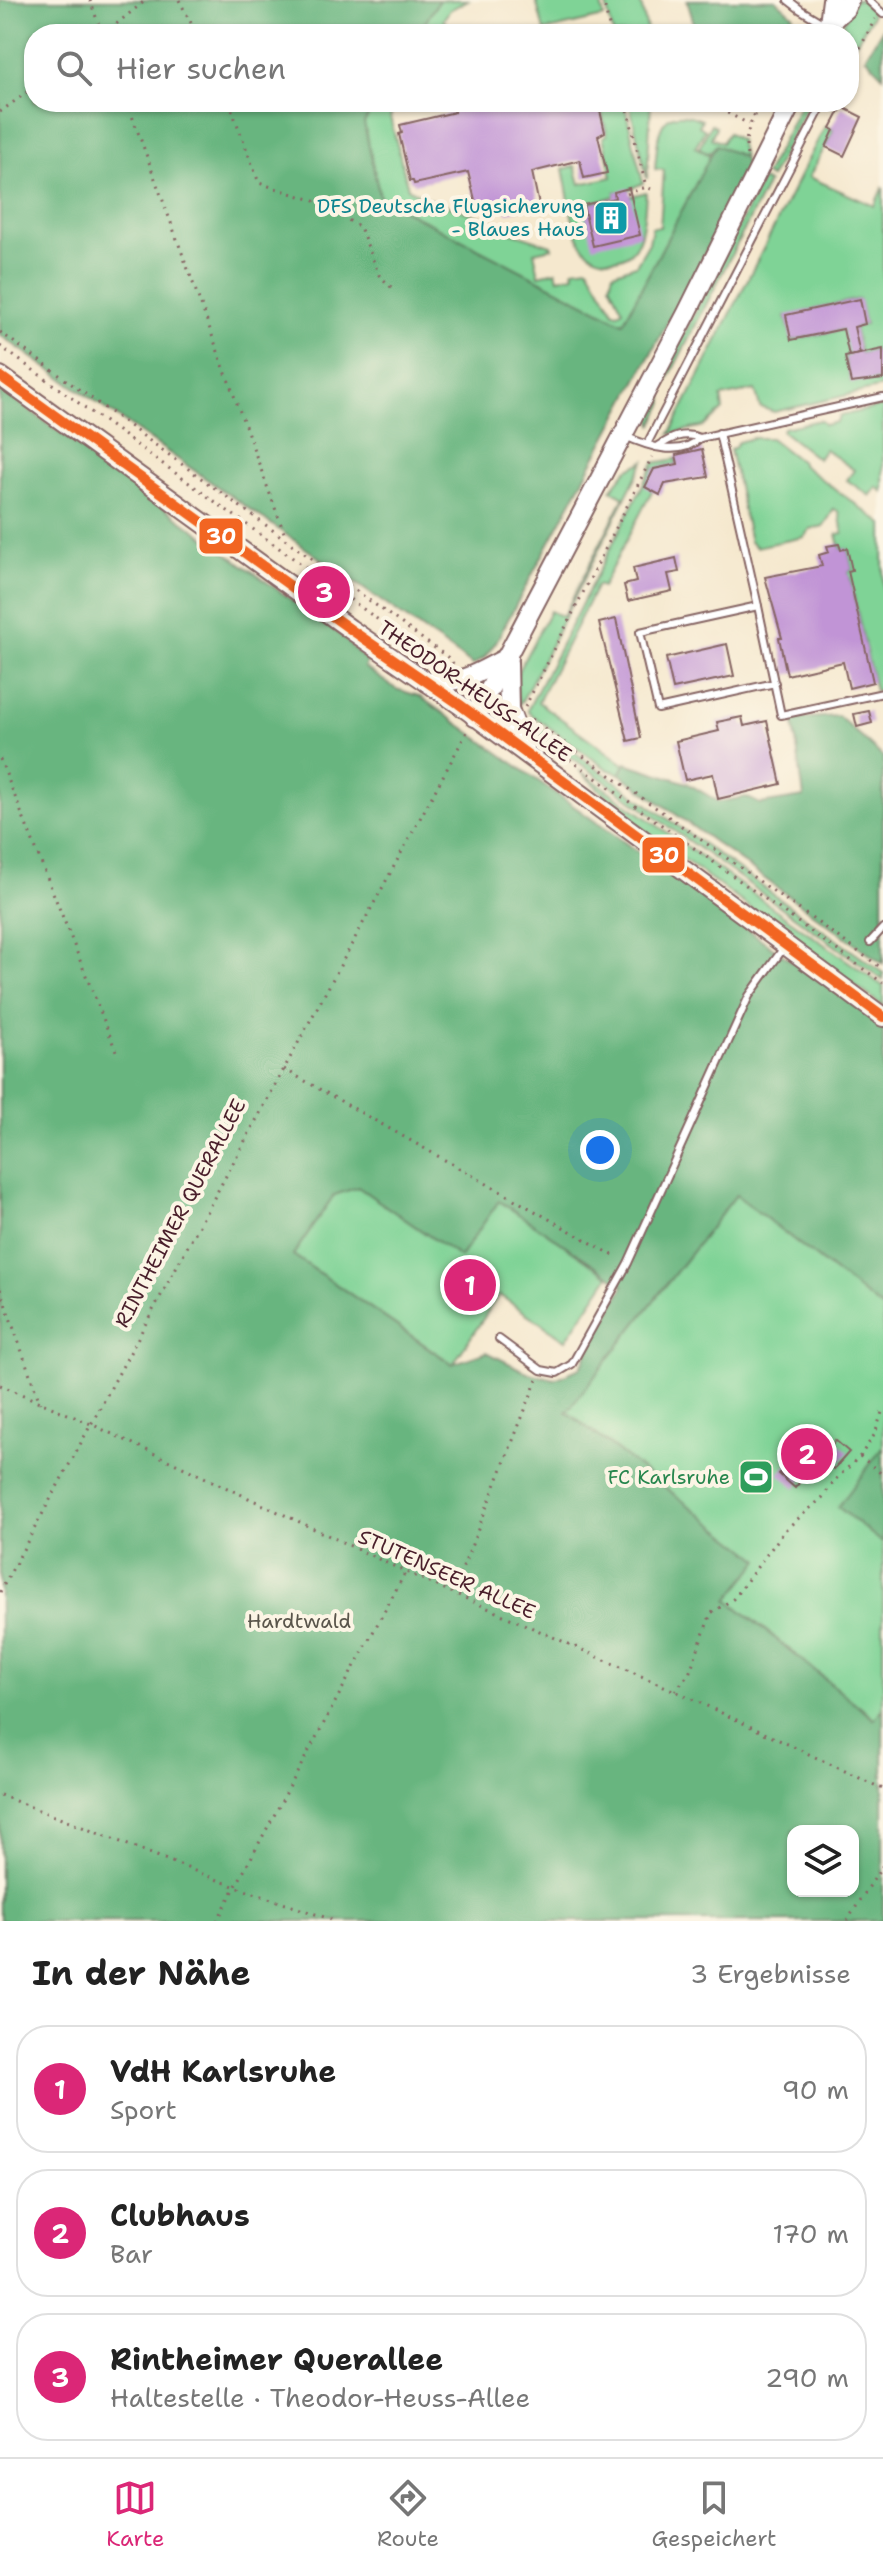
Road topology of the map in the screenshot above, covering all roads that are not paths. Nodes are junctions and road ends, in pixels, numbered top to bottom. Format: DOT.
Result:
graph roads {
  1 [pos="788,0"];
  2 [pos="832,0"];
  3 [pos="849,0"];
  4 [pos="868,0"];
  5 [pos="881,12"];
  6 [pos="824,24"];
  7 [pos="831,24"];
  8 [pos="834,24"];
  9 [pos="787,112"];
  10 [pos="819,112"];
  11 [pos="0,376"];
  12 [pos="883,397"];
  13 [pos="719,433"];
  14 [pos="621,435"];
  15 [pos="700,438"];
  16 [pos="647,444"];
  17 [pos="657,447"];
  18 [pos="758,606"];
  19 [pos="508,657"];
  20 [pos="427,682"];
  21 [pos="775,683"];
  22 [pos="883,693"];
  23 [pos="472,723"];
  24 [pos="527,756"];
  25 [pos="883,928"];
  26 [pos="870,942"];
  27 [pos="786,946"];
  28 [pos="883,1017"];
  29 [pos="499,1339"];
  1 -- 6 [label="lane"];
  2 -- 7 [label="main road"];
  3 -- 8 [label="main road"];
  4 -- 5 [label="lane"];
  9 -- 14 [label="main road"];
  10 -- 16 [label="lane"];
  11 -- 20 [label="main road, THEODOR-HEUSS-ALLEE"];
  12 -- 13 [label="lane"];
  13 -- 15 [label="lane"];
  13 -- 18 [label="lane"];
  14 -- 16 [label="lane"];
  14 -- 19 [label="main road"];
  15 -- 17 [label="lane"];
  15 -- 17 [label="lane"];
  16 -- 17 [label="lane"];
  18 -- 21 [label="lane"];
  18 -- 21 [label="lane"];
  19 -- 20 [label="main road"];
  19 -- 23 [label="main road"];
  19 -- 24 [label="main road"];
  20 -- 23 [label="main road, THEODOR-HEUSS-ALLEE"];
  21 -- 22 [label="lane"];
  23 -- 24 [label="main road, THEODOR-HEUSS-ALLEE"];
  24 -- 27 [label="main road, THEODOR-HEUSS-ALLEE"];
  25 -- 26 [label="lane"];
  27 -- 28 [label="main road, THEODOR-HEUSS-ALLEE"];
  27 -- 29 [label="lane"];
}
